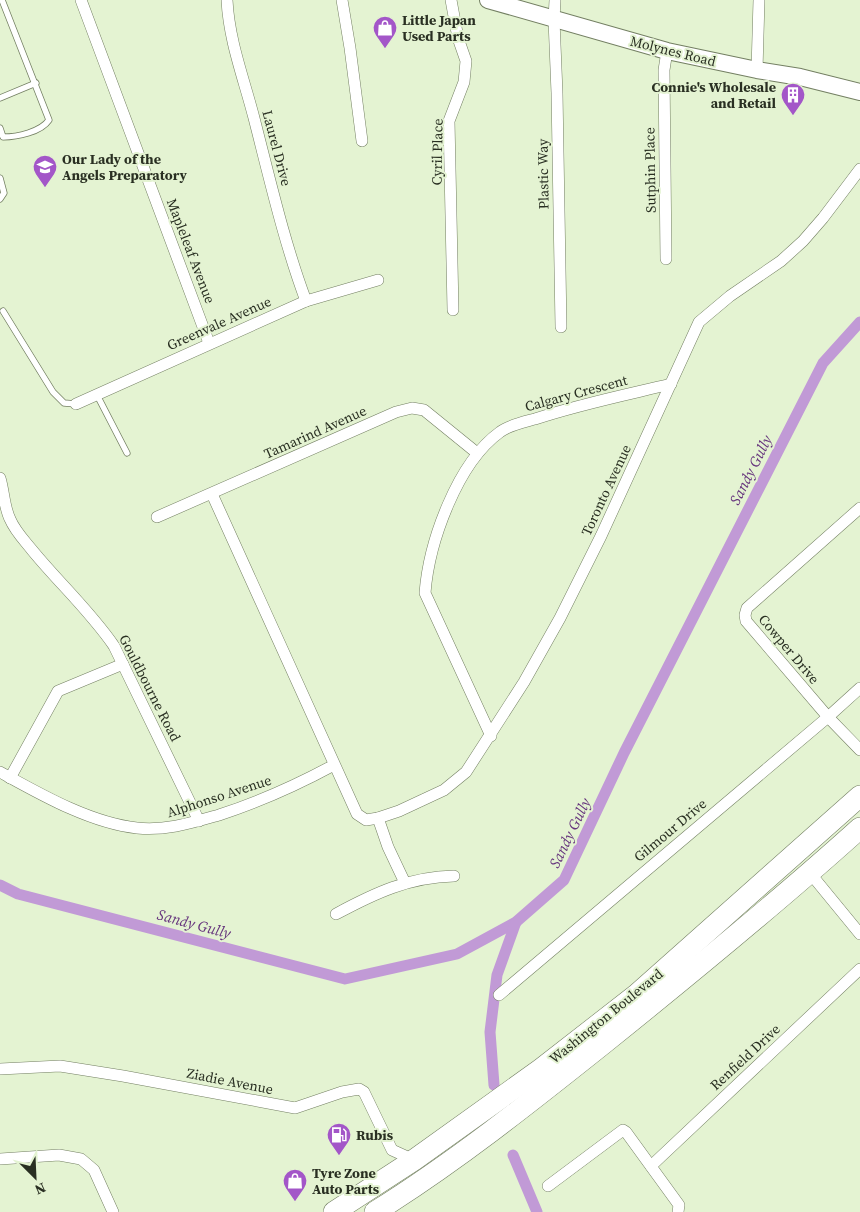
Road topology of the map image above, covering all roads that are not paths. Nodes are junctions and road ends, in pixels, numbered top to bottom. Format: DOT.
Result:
graph roads {
  1 [pos="2,0"];
  2 [pos="81,0"];
  3 [pos="227,0"];
  4 [pos="342,0"];
  5 [pos="451,0"];
  6 [pos="488,0"];
  7 [pos="554,0"];
  8 [pos="759,0"];
  9 [pos="554,20"];
  10 [pos="667,51"];
  11 [pos="757,70"];
  12 [pos="36,84"];
  13 [pos="860,92"];
  14 [pos="0,98"];
  15 [pos="0,128"];
  16 [pos="362,141"];
  17 [pos="860,169"];
  18 [pos="0,178"];
  19 [pos="0,199"];
  20 [pos="666,259"];
  21 [pos="378,280"];
  22 [pos="306,302"];
  23 [pos="453,310"];
  24 [pos="3,311"];
  25 [pos="561,327"];
  26 [pos="209,343"];
  27 [pos="671,384"];
  28 [pos="97,395"];
  29 [pos="76,404"];
  30 [pos="127,453"];
  31 [pos="476,453"];
  32 [pos="0,478"];
  33 [pos="212,494"];
  34 [pos="860,508"];
  35 [pos="156,517"];
  36 [pos="123,664"];
  37 [pos="860,688"];
  38 [pos="828,717"];
  39 [pos="491,736"];
  40 [pos="860,750"];
  41 [pos="334,765"];
  42 [pos="5,775"];
  43 [pos="860,796"];
  44 [pos="378,818"];
  45 [pos="199,821"];
  46 [pos="860,828"];
  47 [pos="810,872"];
  48 [pos="454,876"];
  49 [pos="405,883"];
  50 [pos="336,914"];
  51 [pos="860,934"];
  52 [pos="860,969"];
  53 [pos="499,995"];
  54 [pos="0,1069"];
  55 [pos="0,1159"];
  56 [pos="414,1160"];
  57 [pos="651,1166"];
  58 [pos="548,1186"];
  59 [pos="113,1212"];
  60 [pos="334,1212"];
  61 [pos="375,1212"];
  62 [pos="678,1212"];
  1 -- 12 [label="lane"];
  2 -- 26 [label="street, Mapleleaf Avenue"];
  3 -- 22 [label="street, Laurel Drive"];
  4 -- 16 [label="street"];
  5 -- 23 [label="street, Cyril Place"];
  6 -- 9 [label="main road, Molynes Road"];
  7 -- 9 [label="street, Plastic Way"];
  8 -- 11 [label="street"];
  9 -- 10 [label="main road, Molynes Road"];
  9 -- 25 [label="street, Plastic Way"];
  10 -- 11 [label="main road, Molynes Road"];
  10 -- 20 [label="street, Sutphin Place"];
  11 -- 13 [label="main road, Molynes Road"];
  12 -- 14 [label="lane"];
  12 -- 15 [label="lane"];
  17 -- 27 [label="street, Toronto Avenue"];
  18 -- 19 [label="lane"];
  21 -- 22 [label="street, Greenvale Avenue"];
  22 -- 26 [label="street, Greenvale Avenue"];
  24 -- 29 [label="lane"];
  26 -- 28 [label="street, Greenvale Avenue"];
  27 -- 31 [label="street, Calgary Crescent"];
  27 -- 39 [label="street, Toronto Avenue"];
  28 -- 29 [label="street, Greenvale Avenue"];
  28 -- 30 [label="lane"];
  31 -- 33 [label="street, Tamarind Avenue"];
  31 -- 39 [label="street, Calgary Crescent"];
  32 -- 36 [label="street, Gouldbourne Road"];
  33 -- 35 [label="street, Tamarind Avenue"];
  33 -- 41 [label="street"];
  34 -- 38 [label="street, Cowper Drive"];
  36 -- 42 [label="street"];
  36 -- 45 [label="street, Gouldbourne Road"];
  37 -- 38 [label="street, Gilmour Drive"];
  38 -- 40 [label="street, Cowper Drive"];
  38 -- 53 [label="street, Gilmour Drive"];
  39 -- 44 [label="street, Toronto Avenue"];
  41 -- 44 [label="street"];
  41 -- 45 [label="street, Alphonso Avenue"];
  42 -- 45 [label="street, Alphonso Avenue"];
  43 -- 56 [label="highway, Washington Boulevard"];
  44 -- 49 [label="street"];
  46 -- 47 [label="highway, Washington Boulevard"];
  47 -- 51 [label="street"];
  47 -- 61 [label="highway, Washington Boulevard"];
  48 -- 49 [label="street"];
  49 -- 50 [label="street"];
  52 -- 57 [label="street, Renfield Drive"];
  54 -- 56 [label="street, Ziadie Avenue"];
  55 -- 59 [label="street"];
  56 -- 60 [label="highway, Washington Boulevard"];
  57 -- 58 [label="street"];
  57 -- 62 [label="street"];
}
